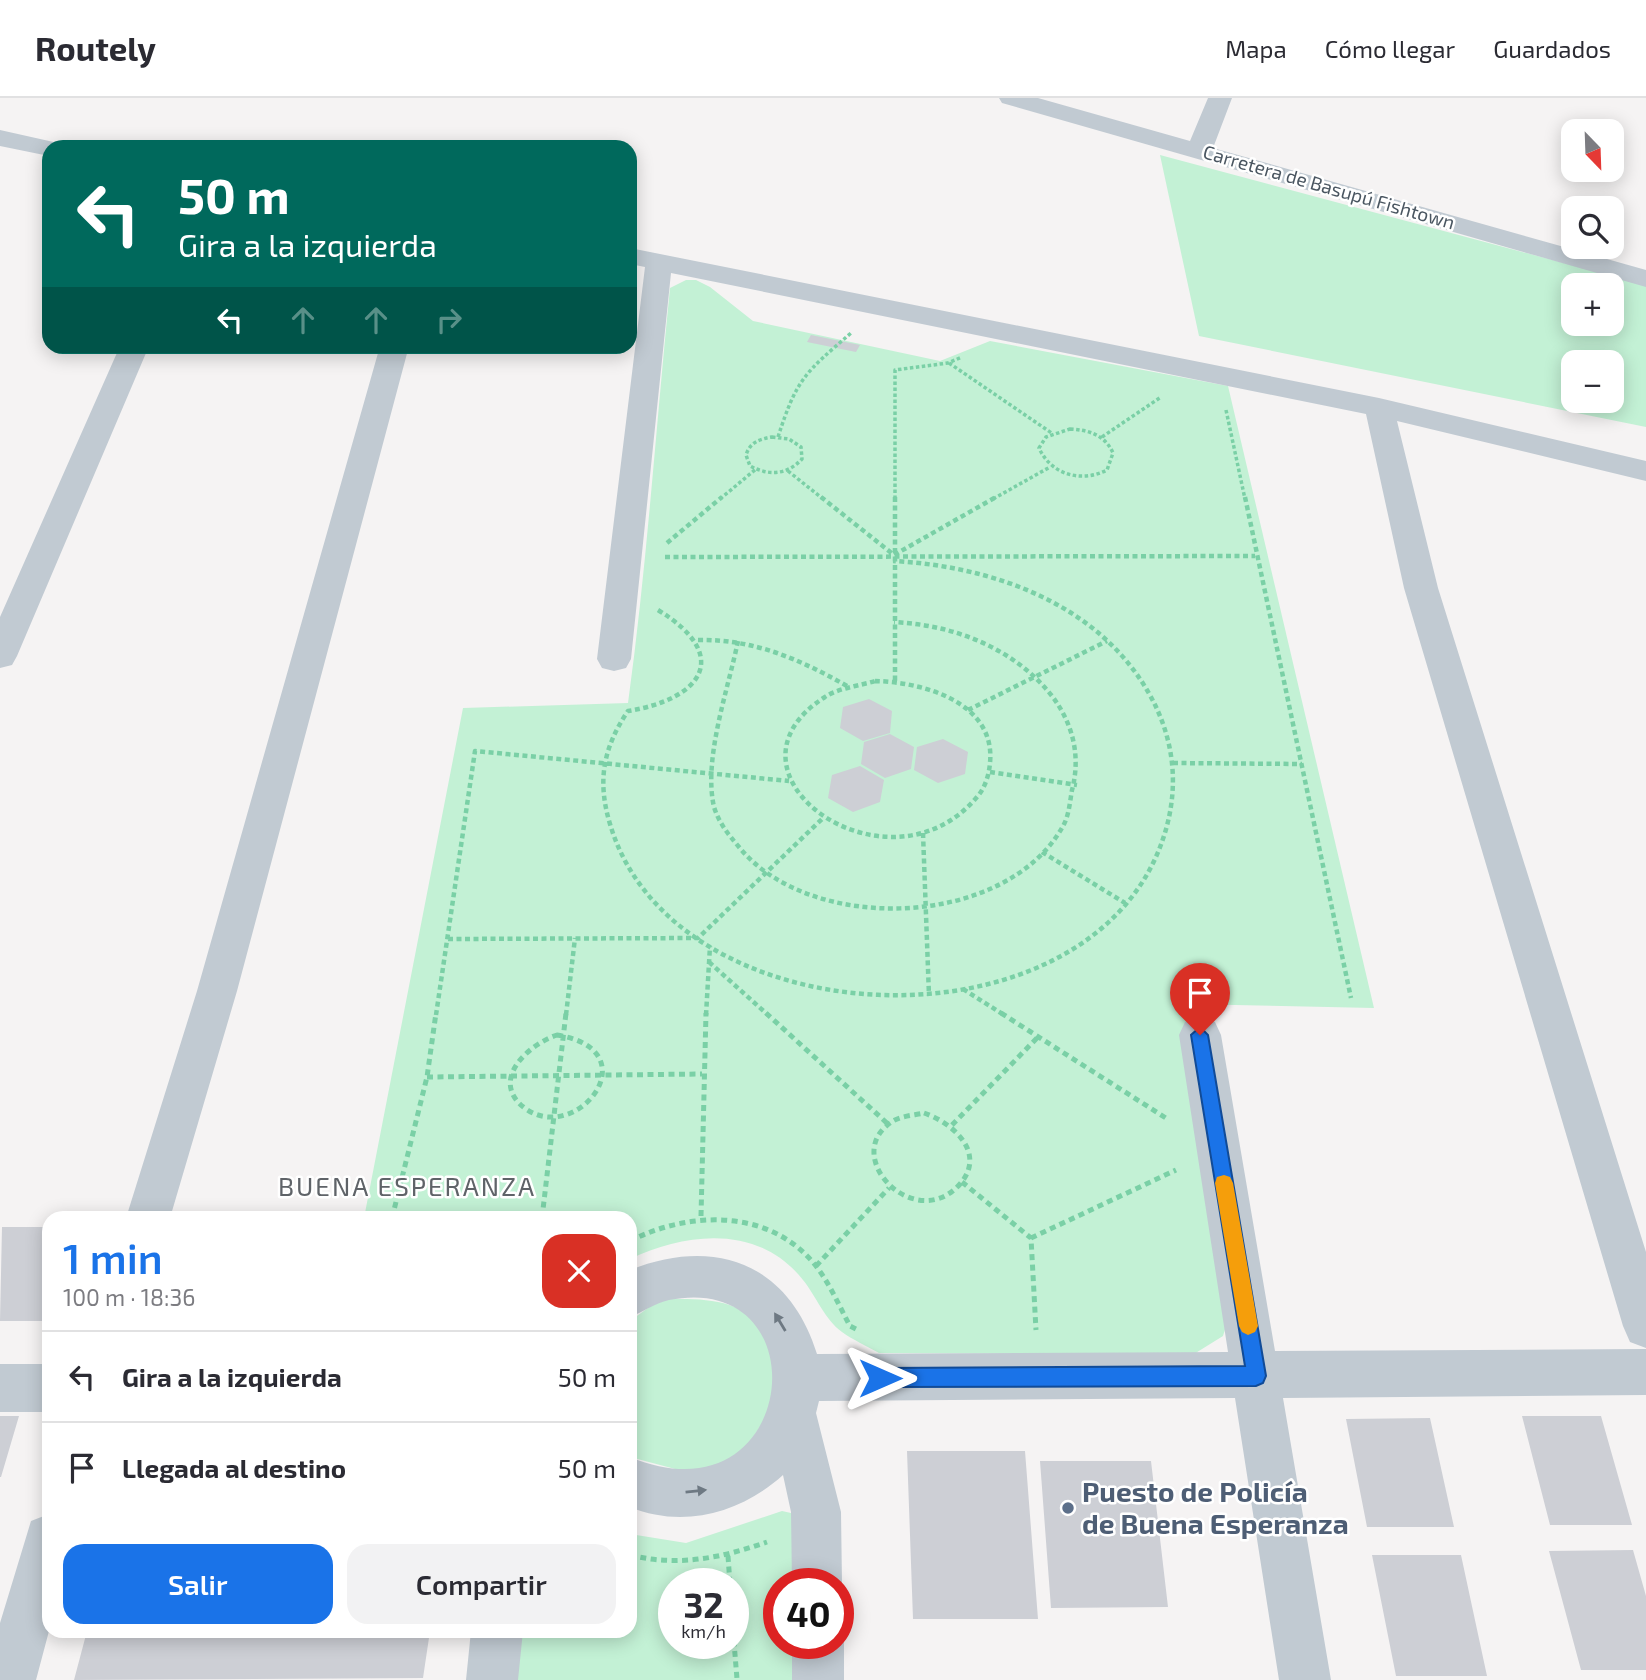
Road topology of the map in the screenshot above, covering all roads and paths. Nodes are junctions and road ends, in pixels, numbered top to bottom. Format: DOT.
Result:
graph roads {
  1 [pos="1011,98"];
  2 [pos="1220,98"];
  3 [pos="1,141"];
  4 [pos="42,147"];
  5 [pos="1199,149"];
  6 [pos="645,258"];
  7 [pos="1646,279"];
  8 [pos="854,330"];
  9 [pos="132,354"];
  10 [pos="394,354"];
  11 [pos="948,363"];
  12 [pos="895,370"];
  13 [pos="1164,395"];
  14 [pos="1224,401"];
  15 [pos="1378,407"];
  16 [pos="1053,434"];
  17 [pos="778,437"];
  18 [pos="1102,438"];
  19 [pos="1050,467"];
  20 [pos="756,469"];
  21 [pos="788,471"];
  22 [pos="1646,471"];
  23 [pos="894,555"];
  24 [pos="1255,556"];
  25 [pos="638,557"];
  26 [pos="893,561"];
  27 [pos="894,622"];
  28 [pos="698,640"];
  29 [pos="738,641"];
  30 [pos="1107,641"];
  31 [pos="0,656"];
  32 [pos="614,659"];
  33 [pos="1035,677"];
  34 [pos="895,681"];
  35 [pos="847,686"];
  36 [pos="968,710"];
  37 [pos="602,761"];
  38 [pos="1173,763"];
  39 [pos="1302,764"];
  40 [pos="990,772"];
  41 [pos="710,773"];
  42 [pos="789,781"];
  43 [pos="1077,785"];
  44 [pos="822,819"];
  45 [pos="923,833"];
  46 [pos="1042,852"];
  47 [pos="765,873"];
  48 [pos="1125,903"];
  49 [pos="926,907"];
  50 [pos="575,938"];
  51 [pos="698,938"];
  52 [pos="447,939"];
  53 [pos="709,946"];
  54 [pos="709,962"];
  55 [pos="963,989"];
  56 [pos="929,996"];
  57 [pos="1351,998"];
  58 [pos="563,1035"];
  59 [pos="1200,1035"];
  60 [pos="1037,1038"];
  61 [pos="558,1073"];
  62 [pos="604,1073"];
  63 [pos="512,1074"];
  64 [pos="702,1074"];
  65 [pos="427,1077"];
  66 [pos="554,1116"];
  67 [pos="1173,1122"];
  68 [pos="888,1124"];
  69 [pos="952,1125"];
  70 [pos="1188,1165"];
  71 [pos="962,1182"];
  72 [pos="889,1188"];
  73 [pos="150,1211"];
  74 [pos="394,1211"];
  75 [pos="543,1211"];
  76 [pos="701,1216"];
  77 [pos="637,1238"];
  78 [pos="1031,1238"];
  79 [pos="816,1266"];
  80 [pos="637,1289"];
  81 [pos="1646,1326"];
  82 [pos="862,1331"];
  83 [pos="1036,1332"];
  84 [pos="1646,1372"];
  85 [pos="1256,1376"];
  86 [pos="0,1388"];
  87 [pos="42,1388"];
  88 [pos="796,1396"];
  89 [pos="637,1485"];
  90 [pos="773,1540"];
  91 [pos="637,1556"];
  92 [pos="728,1556"];
  93 [pos="42,1564"];
  94 [pos="729,1568"];
  95 [pos="817,1568"];
  96 [pos="496,1638"];
  97 [pos="735,1659"];
  98 [pos="818,1659"];
  99 [pos="737,1679"];
  100 [pos="10,1680"];
  101 [pos="492,1680"];
  102 [pos="818,1680"];
  103 [pos="1305,1680"];
  1 -- 5 [label="street, Carretera de Basupú Fishtown"];
  2 -- 5 [label="street"];
  3 -- 4 [label="street"];
  5 -- 7 [label="street, Carretera de Basupú Fishtown"];
  6 -- 15 [label="street"];
  6 -- 25 [label="street"];
  8 -- 17 [label="path"];
  9 -- 31 [label="street"];
  10 -- 73 [label="street"];
  11 -- 16 [label="path"];
  12 -- 23 [label="path"];
  13 -- 18 [label="path"];
  14 -- 24 [label="path"];
  15 -- 22 [label="street"];
  15 -- 81 [label="street"];
  16 -- 18 [label="path"];
  16 -- 19 [label="path"];
  17 -- 20 [label="path"];
  17 -- 21 [label="path"];
  18 -- 19 [label="path"];
  19 -- 23 [label="path"];
  20 -- 21 [label="path"];
  20 -- 25 [label="path"];
  21 -- 23 [label="path"];
  23 -- 24 [label="path"];
  23 -- 25 [label="path"];
  23 -- 26 [label="path"];
  24 -- 39 [label="path"];
  25 -- 32 [label="street"];
  26 -- 27 [label="path"];
  26 -- 30 [label="path"];
  27 -- 33 [label="path"];
  27 -- 34 [label="path"];
  28 -- 29 [label="path"];
  29 -- 35 [label="path"];
  29 -- 41 [label="path"];
  30 -- 33 [label="path"];
  30 -- 38 [label="path"];
  33 -- 36 [label="path"];
  33 -- 43 [label="path"];
  34 -- 35 [label="path"];
  34 -- 36 [label="path"];
  35 -- 42 [label="path"];
  36 -- 40 [label="path"];
  37 -- 41 [label="path"];
  37 -- 51 [label="path"];
  37 -- 52 [label="path"];
  38 -- 39 [label="path"];
  38 -- 48 [label="path"];
  39 -- 57 [label="path"];
  40 -- 43 [label="path"];
  40 -- 45 [label="path"];
  41 -- 42 [label="path"];
  41 -- 47 [label="path"];
  42 -- 44 [label="path"];
  43 -- 46 [label="path"];
  44 -- 45 [label="path"];
  44 -- 47 [label="path"];
  45 -- 49 [label="path"];
  46 -- 48 [label="path"];
  46 -- 49 [label="path"];
  47 -- 49 [label="path"];
  47 -- 51 [label="path"];
  48 -- 55 [label="path"];
  49 -- 56 [label="path"];
  50 -- 51 [label="path"];
  50 -- 52 [label="path"];
  50 -- 58 [label="path"];
  51 -- 53 [label="path"];
  52 -- 65 [label="path"];
  53 -- 54 [label="path"];
  53 -- 56 [label="path"];
  54 -- 64 [label="path"];
  54 -- 68 [label="path"];
  55 -- 56 [label="path"];
  55 -- 60 [label="path"];
  58 -- 61 [label="path"];
  58 -- 62 [label="path"];
  58 -- 63 [label="path"];
  59 -- 85 [label="street"];
  60 -- 67 [label="path"];
  60 -- 69 [label="path"];
  61 -- 62 [label="path"];
  61 -- 63 [label="path"];
  61 -- 66 [label="path"];
  62 -- 64 [label="path"];
  62 -- 66 [label="path"];
  63 -- 65 [label="path"];
  63 -- 66 [label="path"];
  64 -- 76 [label="path"];
  65 -- 74 [label="path"];
  66 -- 75 [label="path"];
  68 -- 69 [label="path"];
  68 -- 72 [label="path"];
  69 -- 71 [label="path"];
  70 -- 78 [label="path"];
  71 -- 72 [label="path"];
  71 -- 78 [label="path"];
  72 -- 79 [label="path"];
  76 -- 77 [label="path"];
  76 -- 79 [label="path"];
  78 -- 83 [label="path"];
  79 -- 82 [label="path"];
  88 -- 80 [label="street, one-way"];
  84 -- 85 [label="street"];
  85 -- 88 [label="street"];
  85 -- 103 [label="street"];
  86 -- 87 [label="street"];
  89 -- 88 [label="street, one-way"];
  88 -- 95 [label="street"];
  90 -- 92 [label="path"];
  91 -- 92 [label="path"];
  92 -- 94 [label="path"];
  93 -- 100 [label="street"];
  96 -- 101 [label="street"];
  97 -- 99 [label="path"];
  98 -- 102 [label="street"];
}
